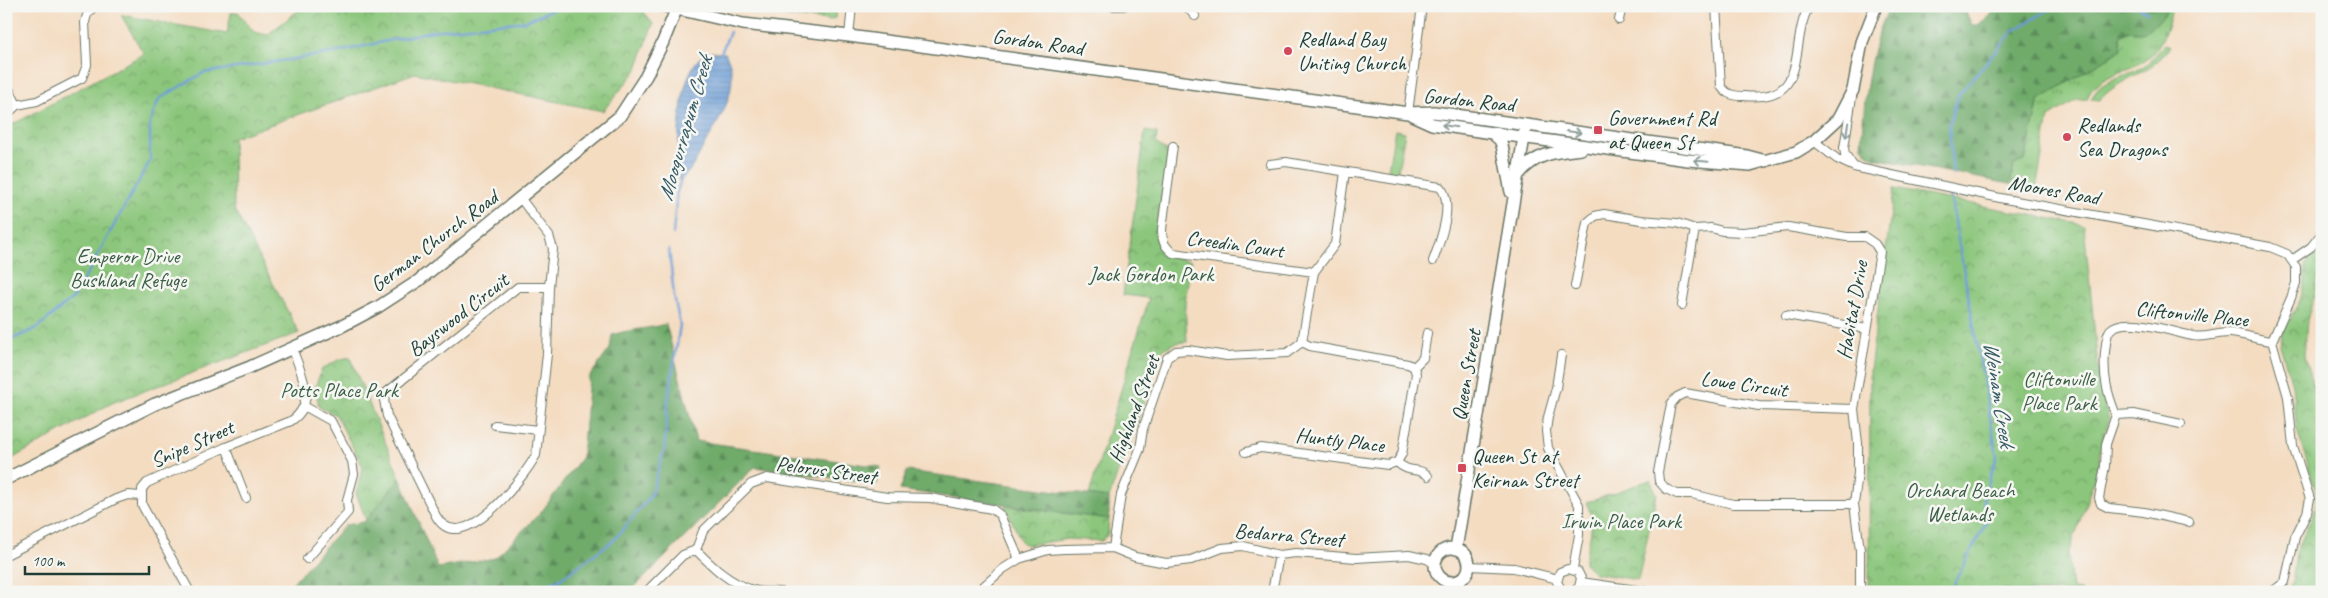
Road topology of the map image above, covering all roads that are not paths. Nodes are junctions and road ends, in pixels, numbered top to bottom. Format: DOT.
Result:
graph roads {
  1 [pos="94,6"];
  2 [pos="852,6"];
  3 [pos="1112,6"];
  4 [pos="1124,6"];
  5 [pos="1186,6"];
  6 [pos="1422,6"];
  7 [pos="1622,6"];
  8 [pos="1716,6"];
  9 [pos="1809,6"];
  10 [pos="1876,6"];
  11 [pos="670,8"];
  12 [pos="1195,16"];
  13 [pos="1619,20"];
  14 [pos="849,36"];
  15 [pos="6,82"];
  16 [pos="1853,90"];
  17 [pos="17,105"];
  18 [pos="1408,113"];
  19 [pos="6,115"];
  20 [pos="1525,131"];
  21 [pos="1492,133"];
  22 [pos="1814,141"];
  23 [pos="1173,146"];
  24 [pos="1600,148"];
  25 [pos="1766,161"];
  26 [pos="1270,164"];
  27 [pos="1854,167"];
  28 [pos="1345,172"];
  29 [pos="1518,176"];
  30 [pos="521,199"];
  31 [pos="1513,208"];
  32 [pos="1696,229"];
  33 [pos="2322,233"];
  34 [pos="2292,260"];
  35 [pos="1433,261"];
  36 [pos="1314,272"];
  37 [pos="1575,286"];
  38 [pos="549,287"];
  39 [pos="1682,305"];
  40 [pos="1786,315"];
  41 [pos="1867,329"];
  42 [pos="1427,333"];
  43 [pos="1302,342"];
  44 [pos="2272,342"];
  45 [pos="292,348"];
  46 [pos="1561,355"];
  47 [pos="1414,367"];
  48 [pos="304,406"];
  49 [pos="1854,409"];
  50 [pos="2116,415"];
  51 [pos="2181,424"];
  52 [pos="495,425"];
  53 [pos="538,430"];
  54 [pos="226,447"];
  55 [pos="1246,452"];
  56 [pos="1397,462"];
  57 [pos="1428,476"];
  58 [pos="6,479"];
  59 [pos="141,496"];
  60 [pos="246,498"];
  61 [pos="1854,504"];
  62 [pos="2189,522"];
  63 [pos="1113,548"];
  64 [pos="1456,548"];
  65 [pos="696,550"];
  66 [pos="6,555"];
  67 [pos="1278,555"];
  68 [pos="307,559"];
  69 [pos="1019,559"];
  70 [pos="1435,564"];
  71 [pos="1470,566"];
  72 [pos="1573,570"];
  73 [pos="1558,579"];
  74 [pos="1581,582"];
  75 [pos="1449,587"];
  76 [pos="190,592"];
  77 [pos="646,592"];
  78 [pos="780,592"];
  79 [pos="976,592"];
  80 [pos="1272,592"];
  81 [pos="1566,592"];
  82 [pos="1573,592"];
  83 [pos="1650,592"];
  84 [pos="1860,592"];
  85 [pos="2272,592"];
  1 -- 17 [label="street"];
  2 -- 14 [label="street"];
  3 -- 4 [label="street"];
  5 -- 12 [label="street"];
  6 -- 18 [label="street"];
  7 -- 13 [label="street"];
  8 -- 9 [label="street"];
  10 -- 16 [label="street"];
  11 -- 14 [label="street, Gordon Road"];
  11 -- 30 [label="street, German Church Road"];
  14 -- 18 [label="street, Gordon Road"];
  15 -- 17 [label="street"];
  16 -- 22 [label="street"];
  16 -- 27 [label="street, one-way"];
  17 -- 19 [label="street"];
  18 -- 20 [label="street, Gordon Road"];
  21 -- 18 [label="street, Gordon Road, one-way"];
  20 -- 21 [label="street, Gordon Road"];
  20 -- 24 [label="street"];
  20 -- 25 [label="street, one-way"];
  20 -- 29 [label="street, Queen Street"];
  21 -- 31 [label="street, Queen Street"];
  22 -- 25 [label="street"];
  22 -- 27 [label="street, Moores Road"];
  23 -- 36 [label="street, Creedin Court"];
  25 -- 24 [label="street, one-way"];
  24 -- 29 [label="street"];
  26 -- 28 [label="street"];
  27 -- 34 [label="street, Moores Road"];
  28 -- 35 [label="street"];
  28 -- 36 [label="street"];
  29 -- 31 [label="street, Queen Street"];
  30 -- 38 [label="street, Bayswood Circuit"];
  30 -- 45 [label="street, German Church Road"];
  31 -- 64 [label="street, Queen Street"];
  32 -- 37 [label="street, Habitat Drive"];
  32 -- 39 [label="street"];
  32 -- 41 [label="street, Habitat Drive"];
  33 -- 34 [label="street"];
  34 -- 44 [label="street"];
  36 -- 43 [label="street"];
  38 -- 53 [label="street, Bayswood Circuit"];
  38 -- 53 [label="street, Bayswood Circuit"];
  40 -- 41 [label="street"];
  41 -- 49 [label="street, Habitat Drive"];
  42 -- 47 [label="street"];
  43 -- 47 [label="street"];
  43 -- 63 [label="street, Highland Street"];
  44 -- 50 [label="street, Cliftonville Place"];
  44 -- 85 [label="street"];
  45 -- 48 [label="street"];
  45 -- 58 [label="street, German Church Road"];
  46 -- 72 [label="street"];
  47 -- 56 [label="street, Huntly Place"];
  48 -- 54 [label="street, Snipe Street"];
  48 -- 68 [label="street"];
  49 -- 61 [label="street, Habitat Drive"];
  49 -- 61 [label="street, Lowe Circuit"];
  50 -- 51 [label="street"];
  50 -- 62 [label="street"];
  52 -- 53 [label="street"];
  54 -- 59 [label="street, Snipe Street"];
  54 -- 60 [label="street"];
  55 -- 56 [label="street, Huntly Place"];
  56 -- 57 [label="street"];
  59 -- 66 [label="street"];
  59 -- 76 [label="street, Snipe Street"];
  61 -- 84 [label="street, Habitat Drive"];
  63 -- 67 [label="street, Bedarra Street"];
  63 -- 69 [label="street, Bedarra Street"];
  64 -- 70 [label="street"];
  64 -- 71 [label="street"];
  65 -- 69 [label="street, Pelorus Street"];
  65 -- 77 [label="street"];
  65 -- 78 [label="street"];
  67 -- 70 [label="street, Bedarra Street"];
  67 -- 80 [label="street"];
  69 -- 79 [label="street, Bedarra Street"];
  70 -- 75 [label="street"];
  71 -- 73 [label="street"];
  71 -- 75 [label="street"];
  72 -- 73 [label="street"];
  72 -- 74 [label="street"];
  73 -- 81 [label="street"];
  74 -- 82 [label="street"];
  74 -- 83 [label="street"];
}
